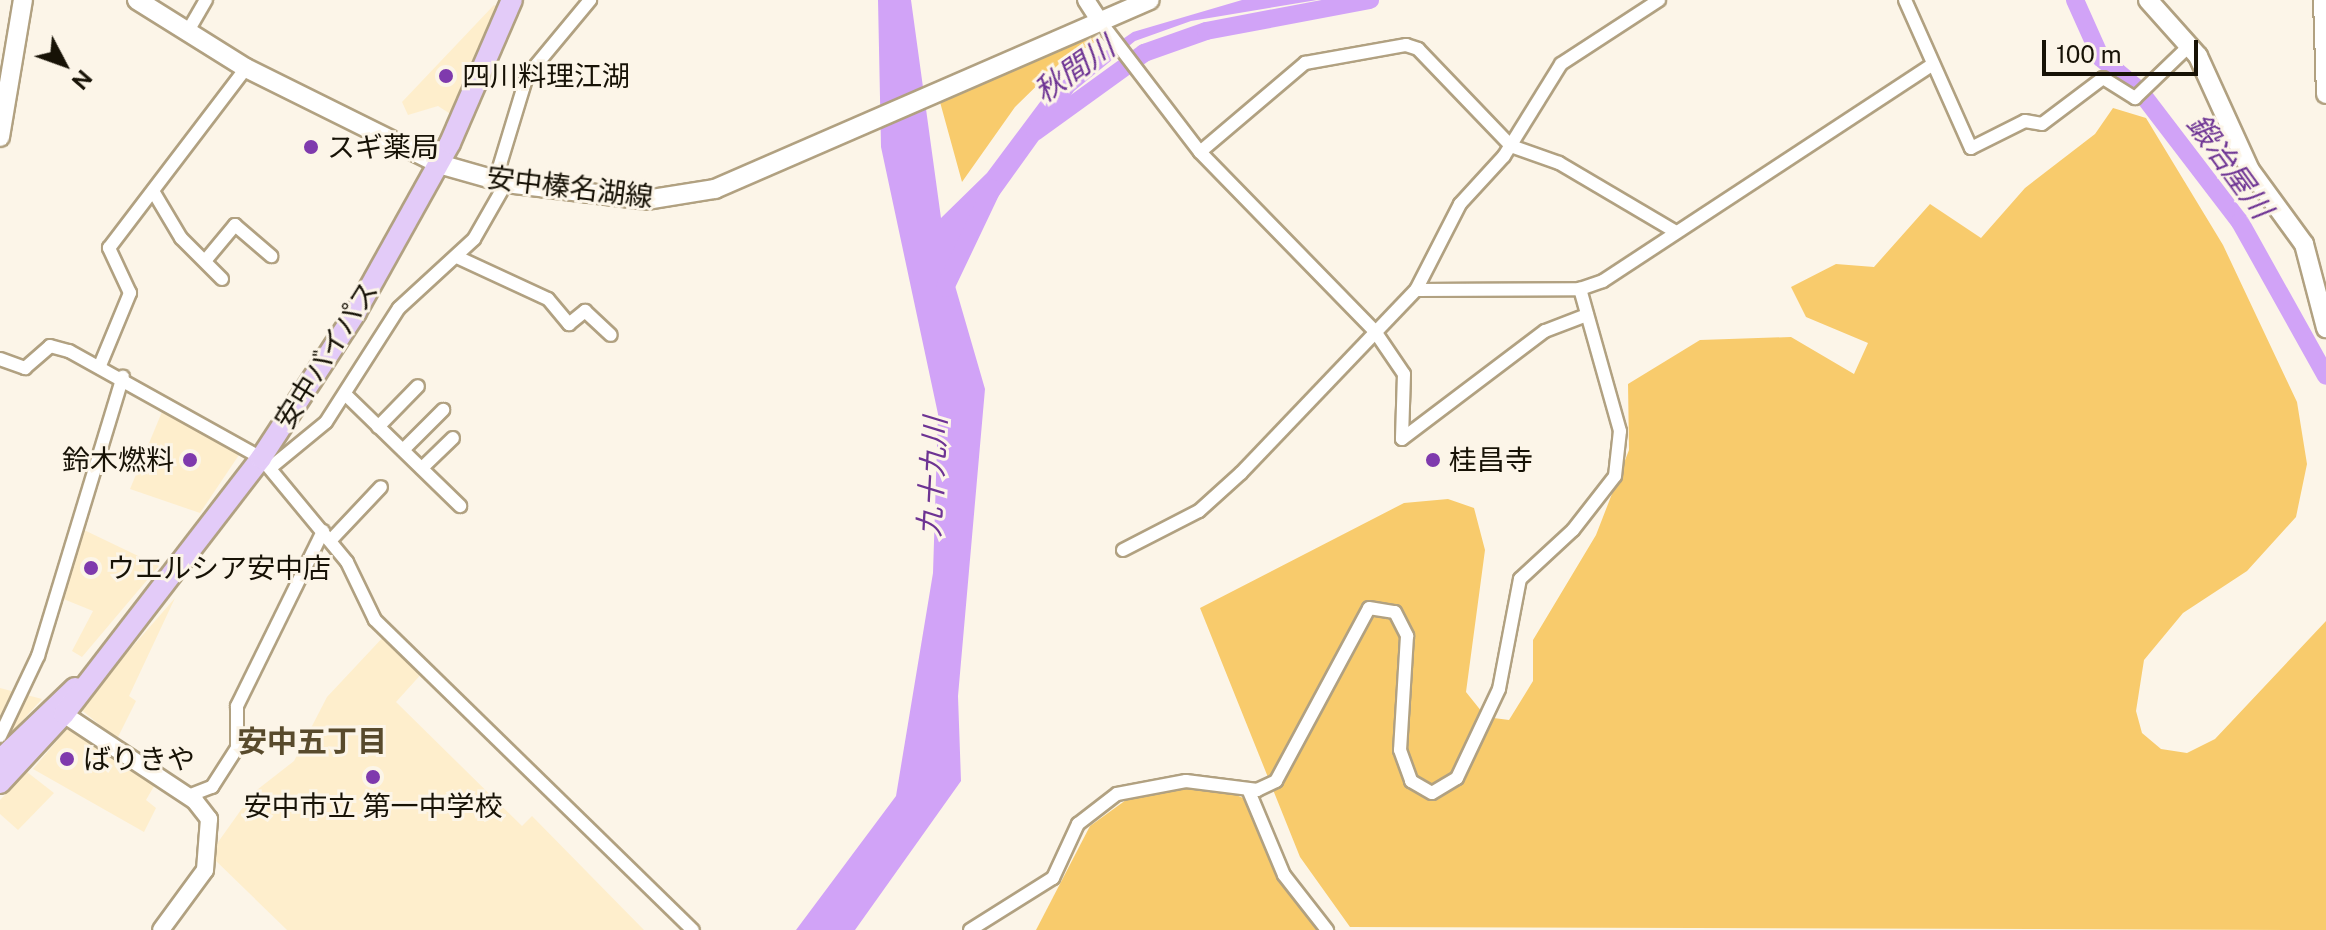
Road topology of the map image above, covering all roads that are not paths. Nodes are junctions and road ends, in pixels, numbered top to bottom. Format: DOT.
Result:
graph roads {
  1 [pos="23,0"];
  2 [pos="137,0"];
  3 [pos="206,0"];
  4 [pos="512,0"];
  5 [pos="590,0"];
  6 [pos="1086,0"];
  7 [pos="1150,0"];
  8 [pos="1659,0"];
  9 [pos="1905,0"];
  10 [pos="2148,0"];
  11 [pos="2323,0"];
  12 [pos="1104,28"];
  13 [pos="188,31"];
  14 [pos="2190,45"];
  15 [pos="1929,67"];
  16 [pos="246,68"];
  17 [pos="2326,94"];
  18 [pos="0,137"];
  19 [pos="1511,146"];
  20 [pos="1200,152"];
  21 [pos="439,164"];
  22 [pos="501,182"];
  23 [pos="153,191"];
  24 [pos="1676,232"];
  25 [pos="271,256"];
  26 [pos="457,257"];
  27 [pos="205,261"];
  28 [pos="222,279"];
  29 [pos="1580,289"];
  30 [pos="1416,290"];
  31 [pos="1587,315"];
  32 [pos="2326,328"];
  33 [pos="1374,330"];
  34 [pos="611,335"];
  35 [pos="0,359"];
  36 [pos="101,363"];
  37 [pos="123,377"];
  38 [pos="418,386"];
  39 [pos="347,396"];
  40 [pos="443,410"];
  41 [pos="378,427"];
  42 [pos="453,438"];
  43 [pos="403,450"];
  44 [pos="265,463"];
  45 [pos="422,468"];
  46 [pos="381,487"];
  47 [pos="460,506"];
  48 [pos="327,536"];
  49 [pos="1123,550"];
  50 [pos="58,710"];
  51 [pos="0,736"];
  52 [pos="0,760"];
  53 [pos="0,783"];
  54 [pos="1248,789"];
  55 [pos="188,796"];
  56 [pos="161,930"];
  57 [pos="693,930"];
  58 [pos="970,930"];
  59 [pos="1327,930"];
  1 -- 18 [label="main road"];
  2 -- 13 [label="main road, 安中榛名湖線"];
  3 -- 13 [label="street"];
  4 -- 21 [label="highway, 安中バイパス"];
  5 -- 22 [label="street"];
  6 -- 12 [label="street"];
  7 -- 12 [label="main road, 安中榛名湖線"];
  8 -- 19 [label="street"];
  9 -- 15 [label="street"];
  10 -- 14 [label="main road"];
  11 -- 17 [label="main road"];
  12 -- 20 [label="street"];
  12 -- 22 [label="main road, 安中榛名湖線"];
  13 -- 16 [label="main road, 安中榛名湖線"];
  14 -- 15 [label="street"];
  14 -- 32 [label="main road"];
  15 -- 24 [label="street"];
  16 -- 21 [label="main road, 安中榛名湖線"];
  16 -- 23 [label="street"];
  19 -- 20 [label="street"];
  19 -- 24 [label="street"];
  19 -- 30 [label="street"];
  20 -- 33 [label="street"];
  21 -- 22 [label="main road, 安中榛名湖線"];
  21 -- 44 [label="highway, 安中バイパス"];
  22 -- 26 [label="street"];
  23 -- 27 [label="street"];
  23 -- 36 [label="street"];
  24 -- 29 [label="street"];
  25 -- 27 [label="street"];
  26 -- 34 [label="street"];
  26 -- 39 [label="street"];
  27 -- 28 [label="street"];
  29 -- 30 [label="street"];
  29 -- 31 [label="street"];
  30 -- 33 [label="street"];
  31 -- 33 [label="street"];
  31 -- 54 [label="street"];
  33 -- 49 [label="street"];
  35 -- 36 [label="street"];
  36 -- 37 [label="street"];
  37 -- 44 [label="street"];
  37 -- 51 [label="street"];
  38 -- 41 [label="street"];
  39 -- 41 [label="street"];
  39 -- 44 [label="street"];
  40 -- 43 [label="street"];
  41 -- 43 [label="street"];
  42 -- 45 [label="street"];
  43 -- 45 [label="street"];
  44 -- 48 [label="street"];
  44 -- 50 [label="highway, 安中バイパス"];
  45 -- 47 [label="street"];
  46 -- 48 [label="street"];
  48 -- 55 [label="street"];
  48 -- 57 [label="street"];
  50 -- 52 [label="highway, 安中バイパス"];
  50 -- 53 [label="highway, 安中バイパス"];
  50 -- 55 [label="street"];
  54 -- 58 [label="street"];
  54 -- 59 [label="street"];
  55 -- 56 [label="street"];
}
